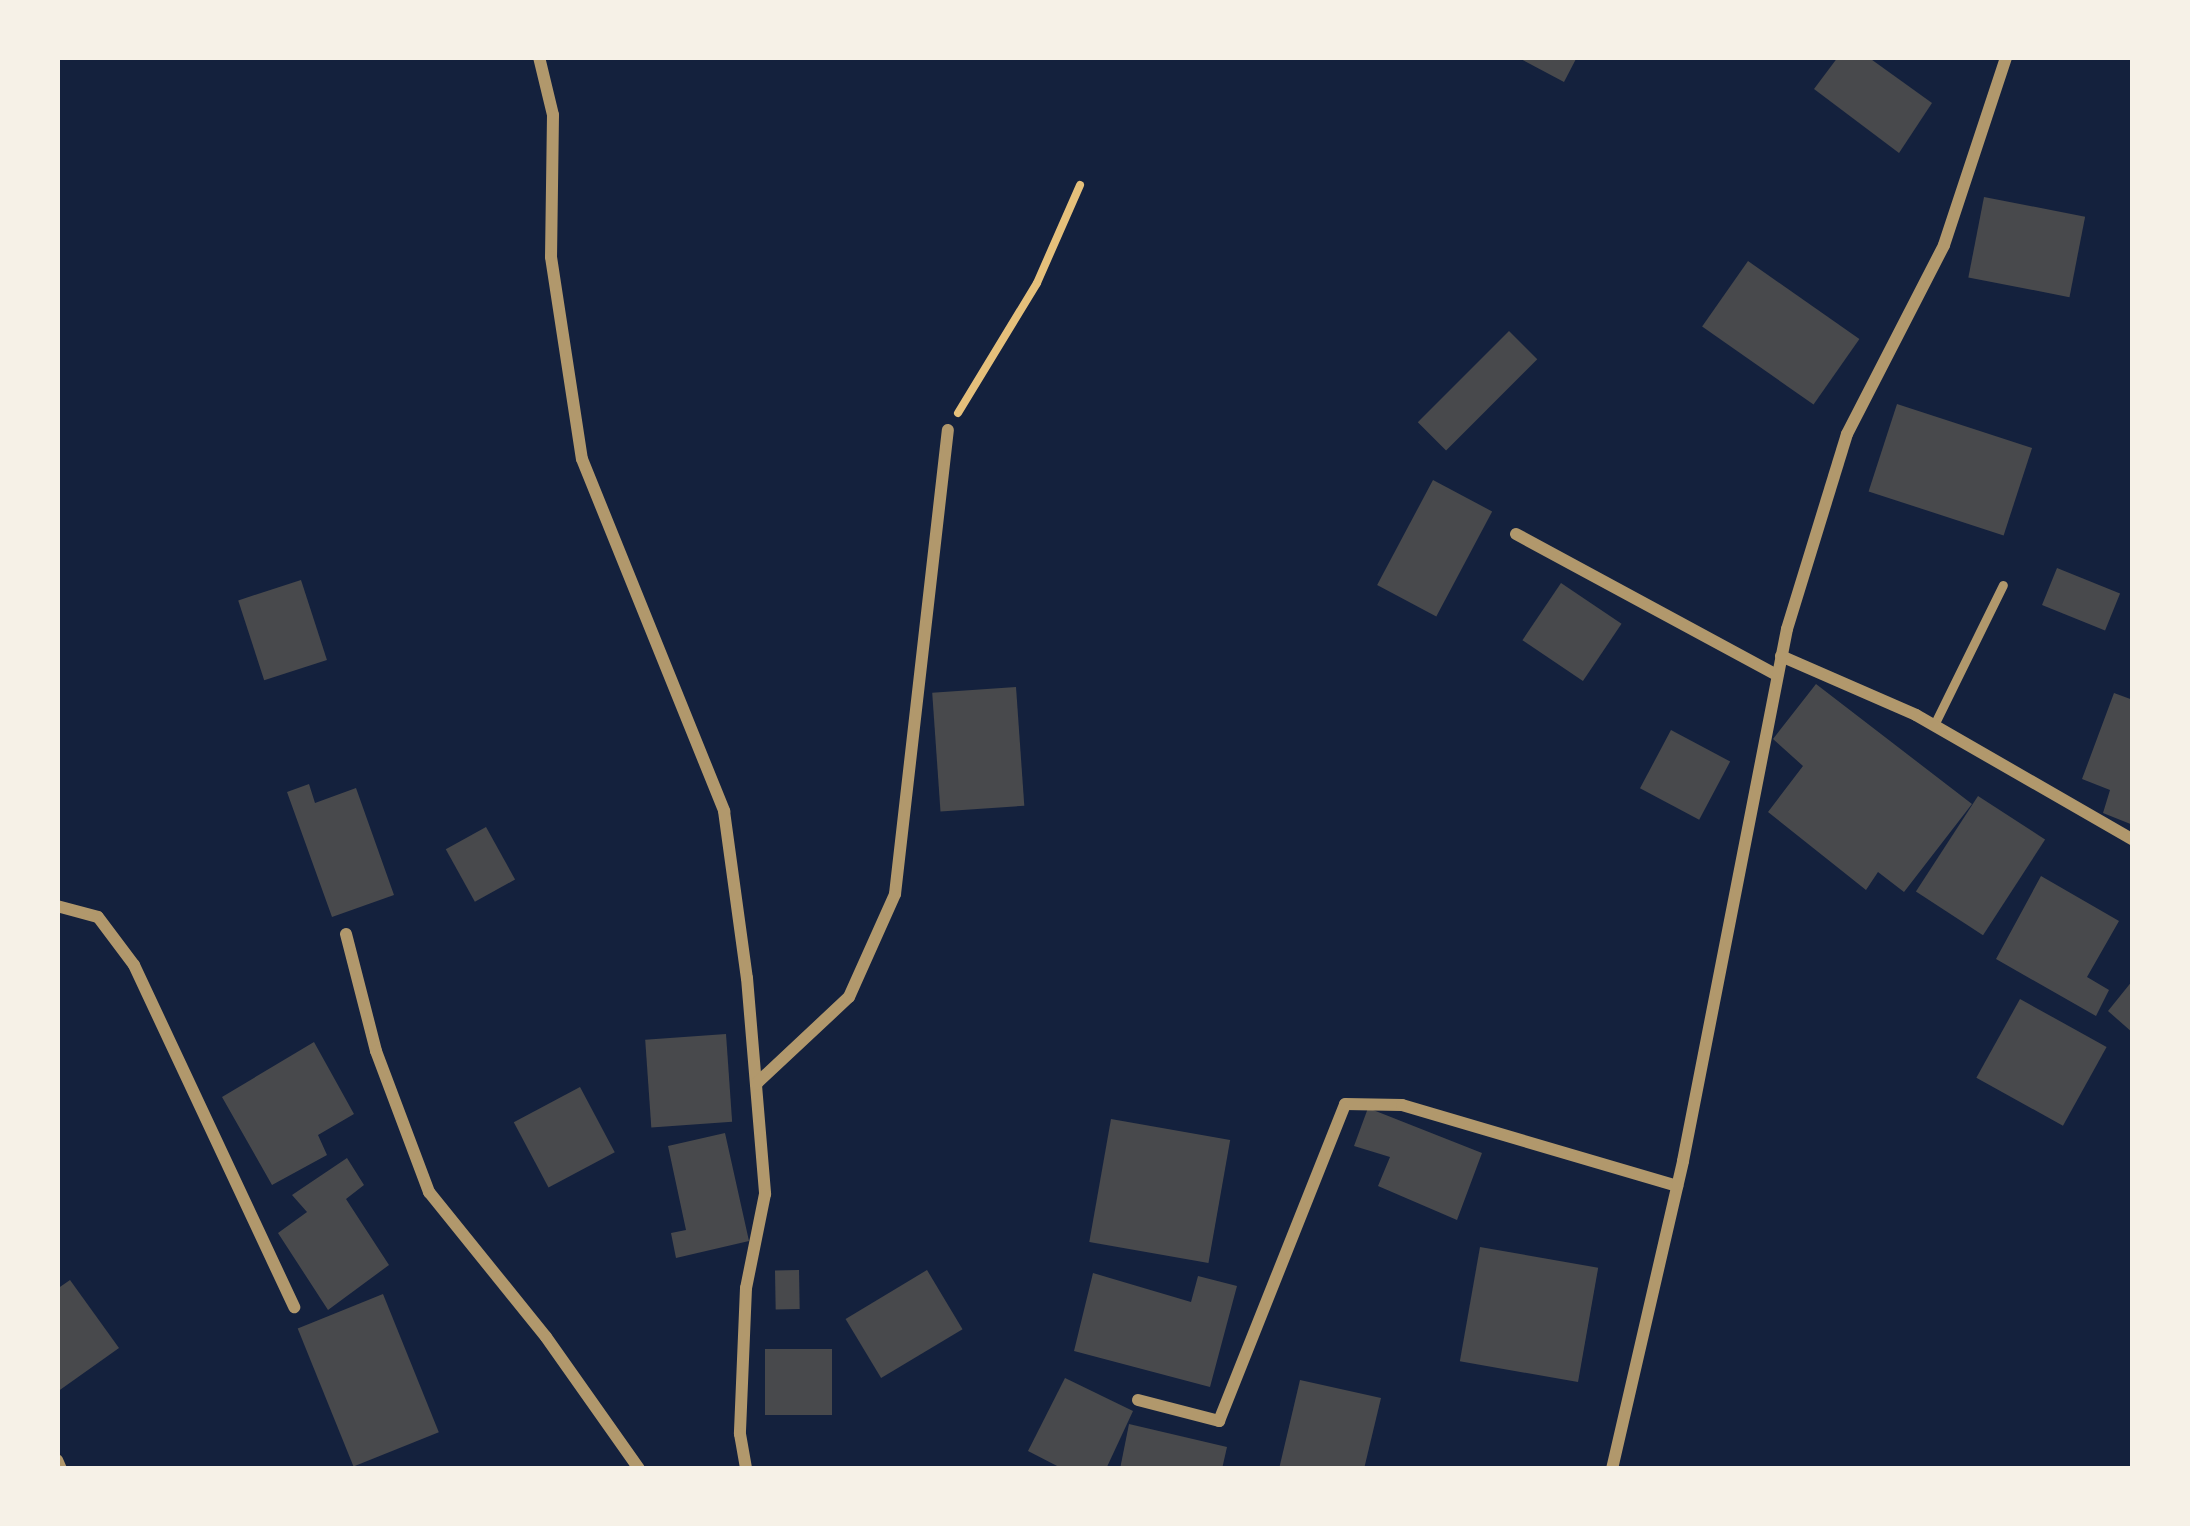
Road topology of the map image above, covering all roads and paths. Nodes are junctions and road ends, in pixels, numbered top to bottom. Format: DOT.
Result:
graph roads {
  1 [pos="539,57"];
  2 [pos="2006,57"];
  3 [pos="1080,185"];
  4 [pos="948,430"];
  5 [pos="1516,534"];
  6 [pos="2003,585"];
  7 [pos="1781,656"];
  8 [pos="1777,675"];
  9 [pos="1934,725"];
  10 [pos="2133,840"];
  11 [pos="57,906"];
  12 [pos="346,934"];
  13 [pos="756,1084"];
  14 [pos="1677,1186"];
  15 [pos="294,1307"];
  16 [pos="1138,1400"];
  17 [pos="57,1460"];
  18 [pos="61,1469"];
  19 [pos="639,1469"];
  20 [pos="746,1469"];
  21 [pos="1612,1469"];
  1 -- 13 [label="street"];
  2 -- 7 [label="street"];
  3 -- 4 [label="path"];
  4 -- 13 [label="street"];
  5 -- 8 [label="street"];
  6 -- 9 [label="lane"];
  7 -- 8 [label="street"];
  7 -- 9 [label="street"];
  8 -- 14 [label="street"];
  9 -- 10 [label="street"];
  11 -- 15 [label="street"];
  12 -- 19 [label="street"];
  13 -- 20 [label="street"];
  14 -- 16 [label="street"];
  14 -- 21 [label="street"];
  17 -- 18 [label="street"];
}
